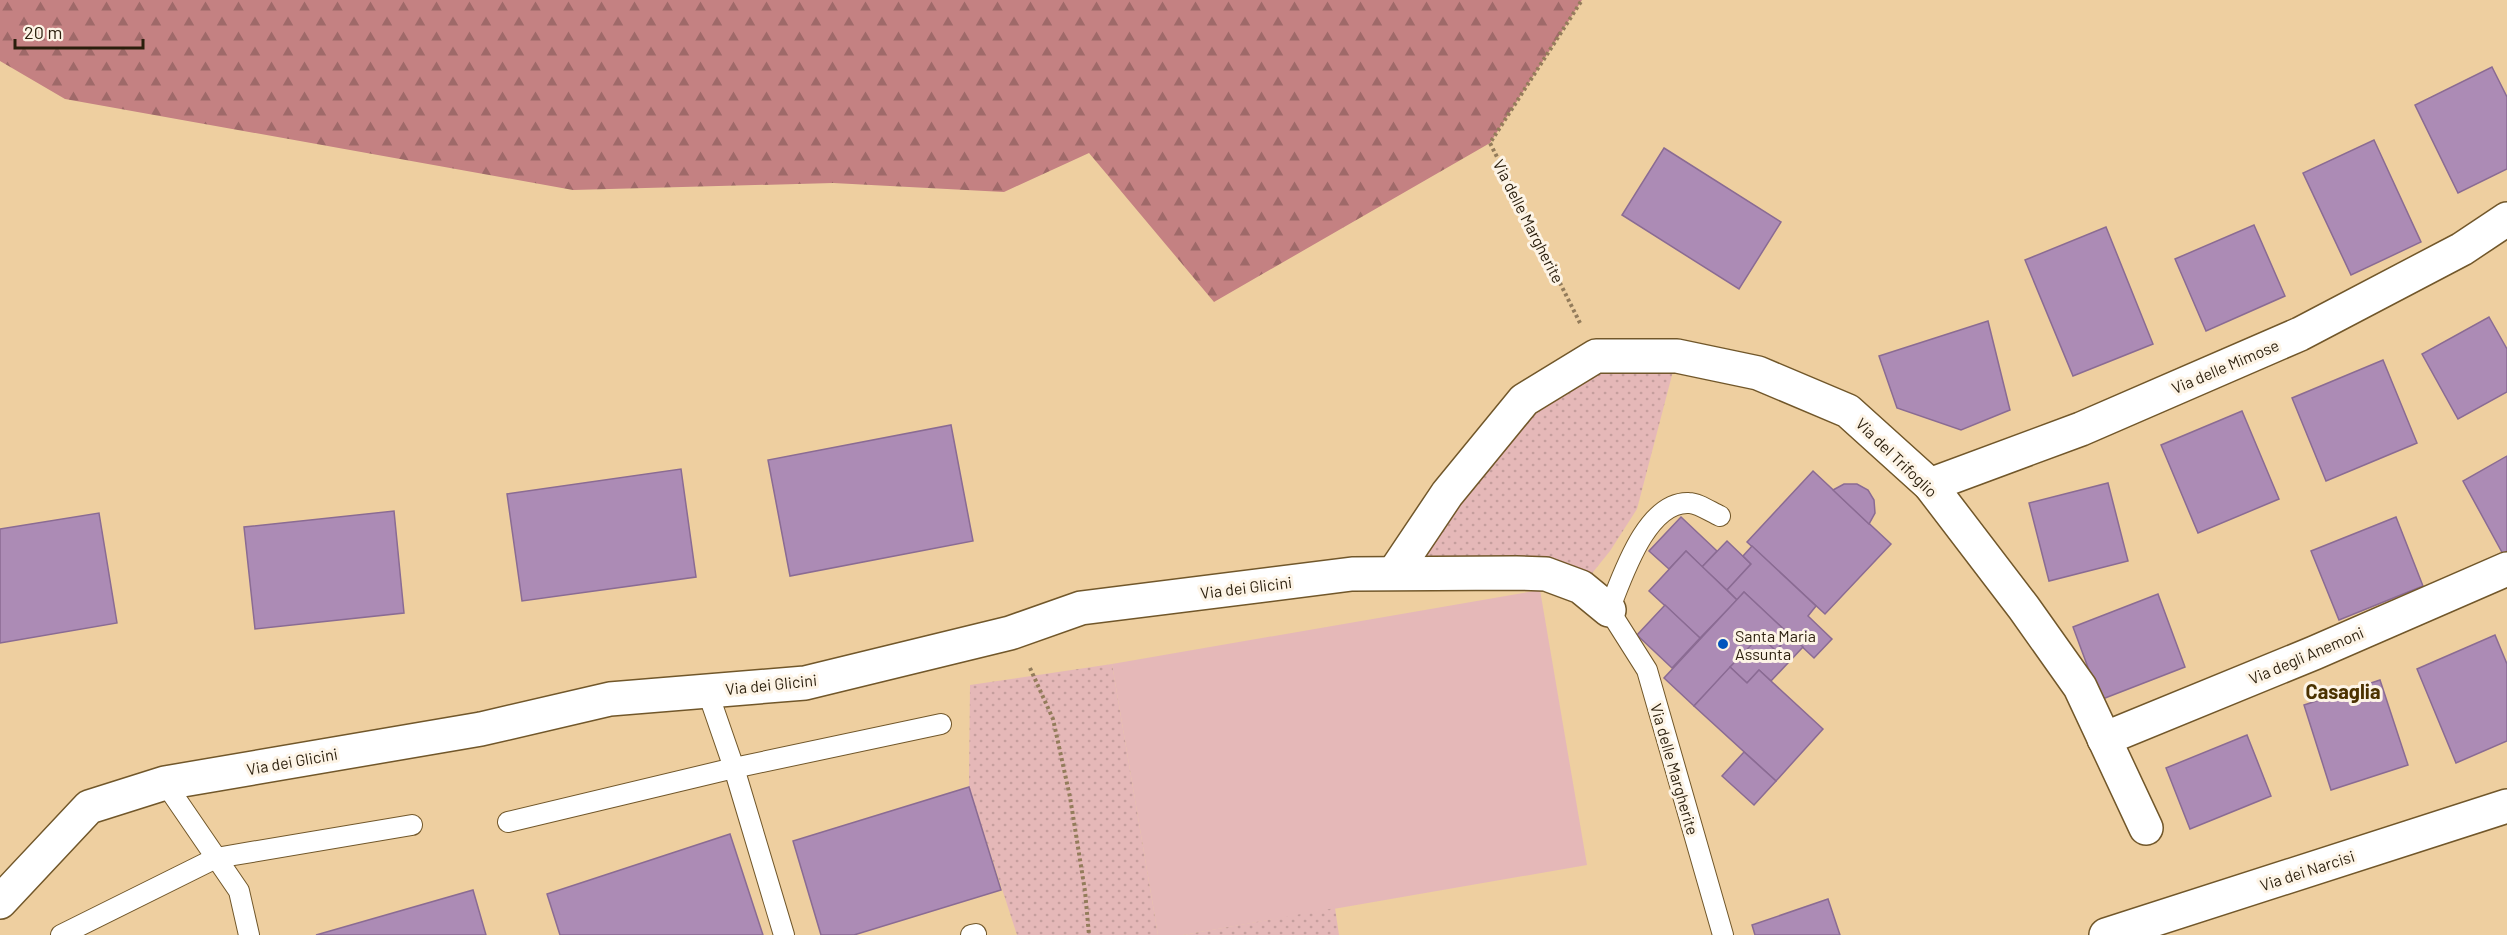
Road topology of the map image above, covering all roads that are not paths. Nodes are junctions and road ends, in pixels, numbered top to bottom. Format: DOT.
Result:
graph roads {
  1 [pos="2507,219"];
  2 [pos="1930,485"];
  3 [pos="1720,516"];
  4 [pos="2507,569"];
  5 [pos="1394,573"];
  6 [pos="1609,610"];
  7 [pos="707,690"];
  8 [pos="941,724"];
  9 [pos="2104,739"];
  10 [pos="734,768"];
  11 [pos="165,783"];
  12 [pos="2507,806"];
  13 [pos="508,822"];
  14 [pos="412,825"];
  15 [pos="2146,828"];
  16 [pos="216,858"];
  17 [pos="0,902"];
  18 [pos="61,935"];
  19 [pos="249,935"];
  20 [pos="784,935"];
  21 [pos="1723,935"];
  22 [pos="2106,935"];
  1 -- 2 [label="street, Via delle Mimose"];
  2 -- 5 [label="street, Via del Trifoglio"];
  2 -- 9 [label="street, Via del Trifoglio"];
  3 -- 6 [label="lane"];
  4 -- 9 [label="street, Via degli Anemoni"];
  5 -- 6 [label="street, Via dei Glicini"];
  5 -- 7 [label="street, Via dei Glicini"];
  6 -- 21 [label="lane, Via delle Margherite"];
  7 -- 10 [label="lane"];
  7 -- 11 [label="street, Via dei Glicini"];
  8 -- 10 [label="lane"];
  9 -- 15 [label="street, Via del Trifoglio"];
  10 -- 13 [label="lane"];
  10 -- 20 [label="lane"];
  11 -- 16 [label="lane"];
  11 -- 17 [label="street, Via dei Glicini"];
  12 -- 22 [label="street, Via dei Narcisi"];
  14 -- 16 [label="lane"];
  16 -- 18 [label="lane"];
  16 -- 19 [label="lane"];
}
